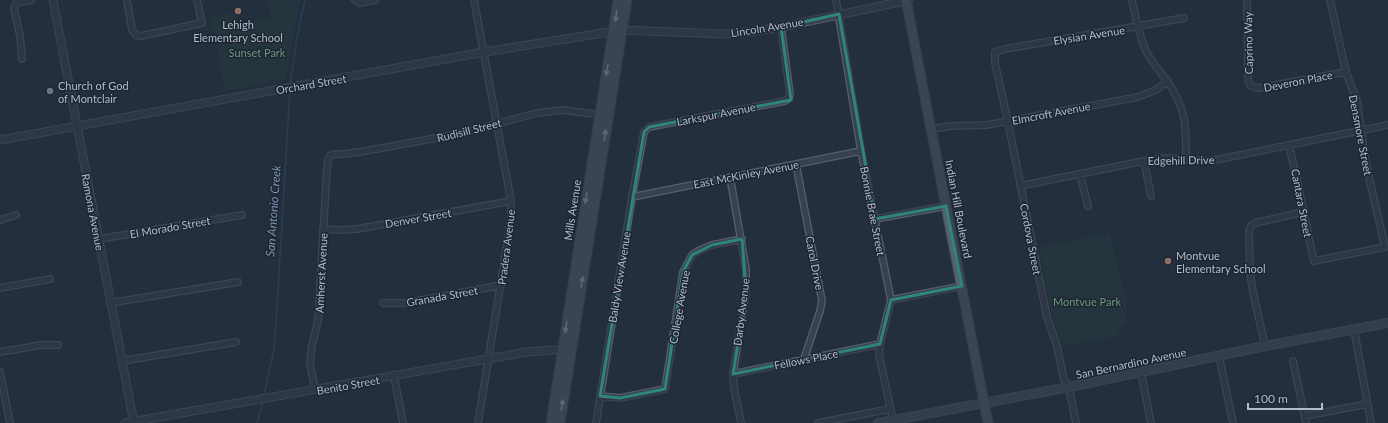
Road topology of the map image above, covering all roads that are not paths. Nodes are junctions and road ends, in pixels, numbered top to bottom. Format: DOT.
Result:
graph roads {
  1 [pos="31,0"];
  2 [pos="53,0"];
  3 [pos="127,0"];
  4 [pos="197,0"];
  5 [pos="355,0"];
  6 [pos="375,0"];
  7 [pos="474,0"];
  8 [pos="618,0"];
  9 [pos="627,0"];
  10 [pos="836,0"];
  11 [pos="907,0"];
  12 [pos="1132,0"];
  13 [pos="1247,0"];
  14 [pos="1330,0"];
  15 [pos="839,14"];
  16 [pos="1184,18"];
  17 [pos="781,26"];
  18 [pos="1138,27"];
  19 [pos="618,31"];
  20 [pos="484,52"];
  21 [pos="995,52"];
  22 [pos="22,59"];
  23 [pos="1346,72"];
  24 [pos="1168,82"];
  25 [pos="1251,86"];
  26 [pos="604,116"];
  27 [pos="1008,122"];
  28 [pos="497,123"];
  29 [pos="1388,125"];
  30 [pos="77,126"];
  31 [pos="931,129"];
  32 [pos="1362,131"];
  33 [pos="644,132"];
  34 [pos="0,140"];
  35 [pos="1289,146"];
  36 [pos="861,151"];
  37 [pos="330,155"];
  38 [pos="1186,160"];
  39 [pos="1144,161"];
  40 [pos="796,164"];
  41 [pos="1080,174"];
  42 [pos="730,177"];
  43 [pos="1020,186"];
  44 [pos="1151,196"];
  45 [pos="632,197"];
  46 [pos="511,201"];
  47 [pos="946,206"];
  48 [pos="1088,206"];
  49 [pos="1303,212"];
  50 [pos="16,215"];
  51 [pos="242,215"];
  52 [pos="0,220"];
  53 [pos="875,220"];
  54 [pos="323,229"];
  55 [pos="98,239"];
  56 [pos="742,239"];
  57 [pos="1314,261"];
  58 [pos="50,279"];
  59 [pos="238,282"];
  60 [pos="501,285"];
  61 [pos="962,286"];
  62 [pos="0,288"];
  63 [pos="892,300"];
  64 [pos="110,303"];
  65 [pos="383,303"];
  66 [pos="1388,323"];
  67 [pos="1354,329"];
  68 [pos="236,342"];
  69 [pos="880,344"];
  70 [pos="58,345"];
  71 [pos="1265,346"];
  72 [pos="567,349"];
  73 [pos="0,352"];
  74 [pos="1219,356"];
  75 [pos="804,359"];
  76 [pos="122,360"];
  77 [pos="489,360"];
  78 [pos="1293,361"];
  79 [pos="0,372"];
  80 [pos="1141,372"];
  81 [pos="732,374"];
  82 [pos="394,376"];
  83 [pos="1070,387"];
  84 [pos="315,390"];
  85 [pos="600,396"];
  86 [pos="984,402"];
  87 [pos="1367,404"];
  88 [pos="890,409"];
  89 [pos="1305,416"];
  90 [pos="917,419"];
  91 [pos="893,420"];
  92 [pos="134,422"];
  93 [pos="10,423"];
  94 [pos="125,423"];
  95 [pos="403,423"];
  96 [pos="478,423"];
  97 [pos="551,423"];
  98 [pos="560,423"];
  99 [pos="596,423"];
  100 [pos="741,423"];
  101 [pos="818,423"];
  102 [pos="878,423"];
  103 [pos="988,423"];
  104 [pos="1076,423"];
  105 [pos="1151,423"];
  106 [pos="1232,423"];
  107 [pos="1306,423"];
  108 [pos="1371,423"];
  1 -- 22 [label="street"];
  2 -- 30 [label="street, Ramona Avenue"];
  3 -- 4 [label="street"];
  5 -- 6 [label="street"];
  7 -- 20 [label="street, Pradera Avenue"];
  8 -- 19 [label="main road, Mills Avenue, one-way"];
  9 -- 19 [label="main road, Mills Avenue"];
  10 -- 15 [label="street, Bonnie Brae Street"];
  11 -- 15 [label="street, Lincoln Avenue"];
  11 -- 31 [label="main road, Indian Hill Boulevard"];
  12 -- 18 [label="street"];
  13 -- 25 [label="street, Caprino Way"];
  14 -- 23 [label="street, Densmore Street"];
  15 -- 17 [label="street, Lincoln Avenue"];
  15 -- 36 [label="street, Bonnie Brae Street"];
  16 -- 18 [label="street, Elysian Avenue"];
  17 -- 19 [label="street, Lincoln Avenue"];
  17 -- 33 [label="street, Larkspur Avenue"];
  18 -- 21 [label="street, Elysian Avenue"];
  18 -- 24 [label="street"];
  19 -- 20 [label="street, Orchard Street"];
  19 -- 26 [label="main road, Mills Avenue"];
  20 -- 28 [label="street, Pradera Avenue"];
  20 -- 30 [label="street, Orchard Street"];
  21 -- 27 [label="street, Cordova Street"];
  23 -- 25 [label="street, Deveron Place"];
  23 -- 32 [label="street, Densmore Street"];
  24 -- 27 [label="street, Elmcroft Avenue"];
  24 -- 38 [label="street"];
  26 -- 28 [label="street, Rudisill Street"];
  26 -- 72 [label="main road, Mills Avenue"];
  27 -- 31 [label="street, Elmcroft Avenue"];
  27 -- 43 [label="street, Cordova Street"];
  28 -- 37 [label="street, Rudisill Street"];
  28 -- 46 [label="street, Pradera Avenue"];
  29 -- 32 [label="street, Edgehill Drive"];
  30 -- 34 [label="street, Orchard Street"];
  30 -- 55 [label="street, Ramona Avenue"];
  31 -- 47 [label="main road, Indian Hill Boulevard"];
  32 -- 35 [label="street, Edgehill Drive"];
  32 -- 57 [label="street, Densmore Street"];
  33 -- 45 [label="street, Baldy View Avenue"];
  35 -- 38 [label="street, Edgehill Drive"];
  35 -- 49 [label="street, Cantara Street"];
  36 -- 40 [label="street, East McKinley Avenue"];
  36 -- 53 [label="street, Bonnie Brae Street"];
  37 -- 54 [label="street, Amherst Avenue"];
  38 -- 39 [label="street, Edgehill Drive"];
  39 -- 41 [label="street, Edgehill Drive"];
  39 -- 44 [label="street"];
  40 -- 42 [label="street, East McKinley Avenue"];
  40 -- 75 [label="street, Carol Drive"];
  41 -- 43 [label="street, Edgehill Drive"];
  41 -- 48 [label="street"];
  42 -- 45 [label="street, East McKinley Avenue"];
  42 -- 56 [label="street, Darby Avenue"];
  43 -- 83 [label="street, Cordova Street"];
  45 -- 85 [label="street, Baldy View Avenue"];
  46 -- 54 [label="street, Denver Street"];
  46 -- 60 [label="street, Pradera Avenue"];
  47 -- 53 [label="street"];
  47 -- 61 [label="main road, Indian Hill Boulevard"];
  49 -- 57 [label="street, Cantara Street"];
  49 -- 71 [label="street"];
  50 -- 52 [label="street"];
  51 -- 55 [label="street, El Morado Street"];
  53 -- 63 [label="street, Bonnie Brae Street"];
  54 -- 84 [label="street, Amherst Avenue"];
  55 -- 64 [label="street, Ramona Avenue"];
  56 -- 81 [label="street, Darby Avenue"];
  56 -- 85 [label="street, College Avenue"];
  58 -- 62 [label="street"];
  59 -- 64 [label="street"];
  60 -- 65 [label="street, Granada Street"];
  60 -- 77 [label="street, Pradera Avenue"];
  61 -- 63 [label="street"];
  61 -- 86 [label="main road, Indian Hill Boulevard"];
  63 -- 69 [label="street, Bonnie Brae Street"];
  64 -- 76 [label="street, Ramona Avenue"];
  66 -- 67 [label="main road, San Bernardino Avenue"];
  67 -- 71 [label="main road, San Bernardino Avenue"];
  67 -- 87 [label="street"];
  68 -- 76 [label="street"];
  69 -- 75 [label="street, Fellows Place"];
  69 -- 88 [label="street, Bonnie Brae Street"];
  70 -- 73 [label="street"];
  71 -- 74 [label="main road, San Bernardino Avenue"];
  72 -- 77 [label="street, Benito Street"];
  72 -- 97 [label="main road, Mills Avenue"];
  98 -- 72 [label="main road, Mills Avenue, one-way"];
  74 -- 80 [label="main road, San Bernardino Avenue"];
  74 -- 106 [label="street"];
  75 -- 81 [label="street, Fellows Place"];
  76 -- 92 [label="street, Ramona Avenue"];
  77 -- 82 [label="street, Benito Street"];
  77 -- 96 [label="street, Pradera Avenue"];
  78 -- 89 [label="street"];
  79 -- 93 [label="street"];
  80 -- 83 [label="main road, San Bernardino Avenue"];
  80 -- 105 [label="street"];
  81 -- 100 [label="street, Darby Avenue"];
  82 -- 84 [label="street, Benito Street"];
  82 -- 95 [label="street"];
  83 -- 86 [label="main road, San Bernardino Avenue"];
  83 -- 104 [label="street, Cordova Street"];
  84 -- 92 [label="street, Benito Street"];
  85 -- 99 [label="street, Baldy View Avenue"];
  86 -- 90 [label="main road, San Bernardino Avenue"];
  86 -- 103 [label="main road, Indian Hill Boulevard"];
  87 -- 89 [label="street"];
  87 -- 108 [label="street"];
  88 -- 91 [label="street, Bonnie Brae Street"];
  88 -- 101 [label="street"];
  89 -- 107 [label="street"];
  90 -- 91 [label="main road, San Bernardino Avenue"];
  91 -- 102 [label="main road, San Bernardino Avenue"];
  92 -- 94 [label="street, Benito Street"];
}
